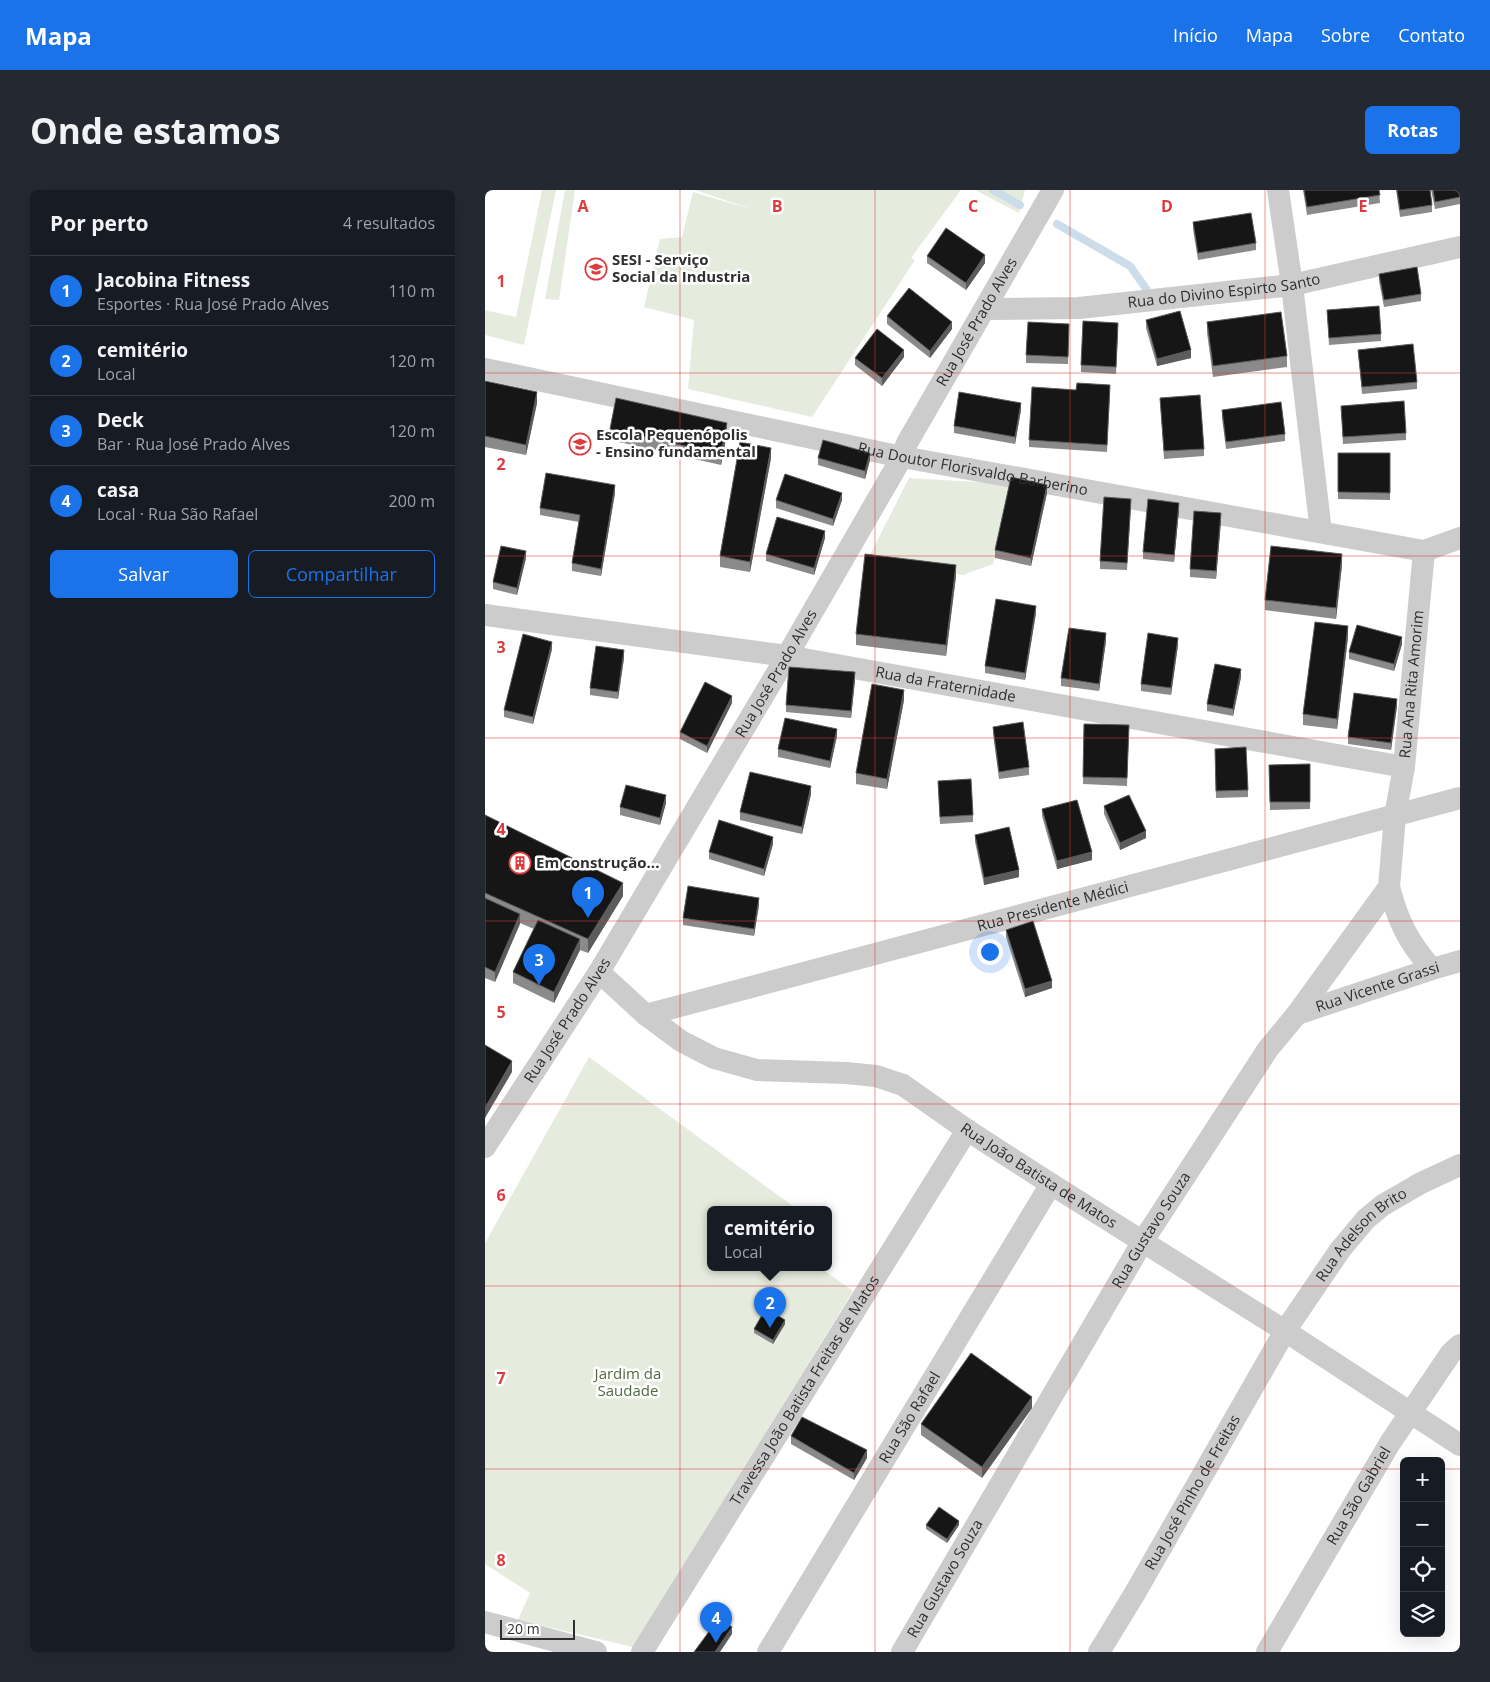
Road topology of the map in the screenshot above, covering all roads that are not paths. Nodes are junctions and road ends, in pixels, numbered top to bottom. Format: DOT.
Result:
graph roads {
  1 [pos="1053,190"];
  2 [pos="1278,190"];
  3 [pos="1460,247"];
  4 [pos="1292,285"];
  5 [pos="985,309"];
  6 [pos="485,369"];
  7 [pos="902,457"];
  8 [pos="1321,532"];
  9 [pos="1460,538"];
  10 [pos="1424,551"];
  11 [pos="485,615"];
  12 [pos="787,656"];
  13 [pos="1404,767"];
  14 [pos="1460,798"];
  15 [pos="1395,816"];
  16 [pos="1389,887"];
  17 [pos="1460,961"];
  18 [pos="1432,969"];
  19 [pos="599,972"];
  20 [pos="1297,1014"];
  21 [pos="646,1015"];
  22 [pos="967,1130"];
  23 [pos="485,1147"];
  24 [pos="1460,1166"];
  25 [pos="1051,1184"];
  26 [pos="1143,1241"];
  27 [pos="1285,1331"];
  28 [pos="1460,1345"];
  29 [pos="1411,1412"];
  30 [pos="1460,1444"];
  31 [pos="485,1622"];
  32 [pos="596,1652"];
  33 [pos="642,1652"];
  34 [pos="768,1652"];
  35 [pos="902,1652"];
  36 [pos="1099,1652"];
  37 [pos="1267,1652"];
  1 -- 5 [label="street, Rua José Prado Alves"];
  2 -- 4 [label="street"];
  3 -- 4 [label="street, Rua do Divino Espirto Santo"];
  4 -- 5 [label="street, Rua do Divino Espirto Santo"];
  4 -- 8 [label="street"];
  5 -- 7 [label="street, Rua José Prado Alves"];
  6 -- 7 [label="street, Rua Doutor Florisvaldo Barberino"];
  7 -- 8 [label="street, Rua Doutor Florisvaldo Barberino"];
  7 -- 12 [label="street, Rua José Prado Alves"];
  8 -- 10 [label="street, Rua Doutor Florisvaldo Barberino"];
  9 -- 10 [label="street"];
  10 -- 13 [label="street, Rua Ana Rita Amorim"];
  11 -- 12 [label="street, Rua da Fraternidade"];
  12 -- 13 [label="street, Rua da Fraternidade"];
  12 -- 19 [label="street, Rua José Prado Alves"];
  13 -- 15 [label="street, Rua Ana Rita Amorim"];
  14 -- 15 [label="street, Rua Presidente Médici"];
  15 -- 16 [label="street"];
  15 -- 21 [label="street, Rua Presidente Médici"];
  16 -- 18 [label="street"];
  16 -- 20 [label="street, Rua Gustavo Souza"];
  17 -- 18 [label="street, Rua Vicente Grassi"];
  18 -- 20 [label="street, Rua Vicente Grassi"];
  19 -- 21 [label="street, Rua João Batista de Matos"];
  19 -- 23 [label="street, Rua José Prado Alves"];
  20 -- 26 [label="street, Rua Gustavo Souza"];
  21 -- 22 [label="street, Rua João Batista de Matos"];
  22 -- 25 [label="street, Rua João Batista de Matos"];
  22 -- 33 [label="street, Travessa João Batista Freitas de Matos"];
  24 -- 27 [label="street, Rua Adelson Brito"];
  25 -- 26 [label="street, Rua João Batista de Matos"];
  25 -- 34 [label="street, Rua São Rafael"];
  26 -- 27 [label="street, Rua João Batista de Matos"];
  26 -- 35 [label="street, Rua Gustavo Souza"];
  27 -- 29 [label="street, Rua João Batista de Matos"];
  27 -- 36 [label="street, Rua José Pinho de Freitas"];
  28 -- 29 [label="street, Rua São Gabriel"];
  29 -- 30 [label="street, Rua João Batista de Matos"];
  29 -- 37 [label="street, Rua São Gabriel"];
  31 -- 32 [label="street"];
}
